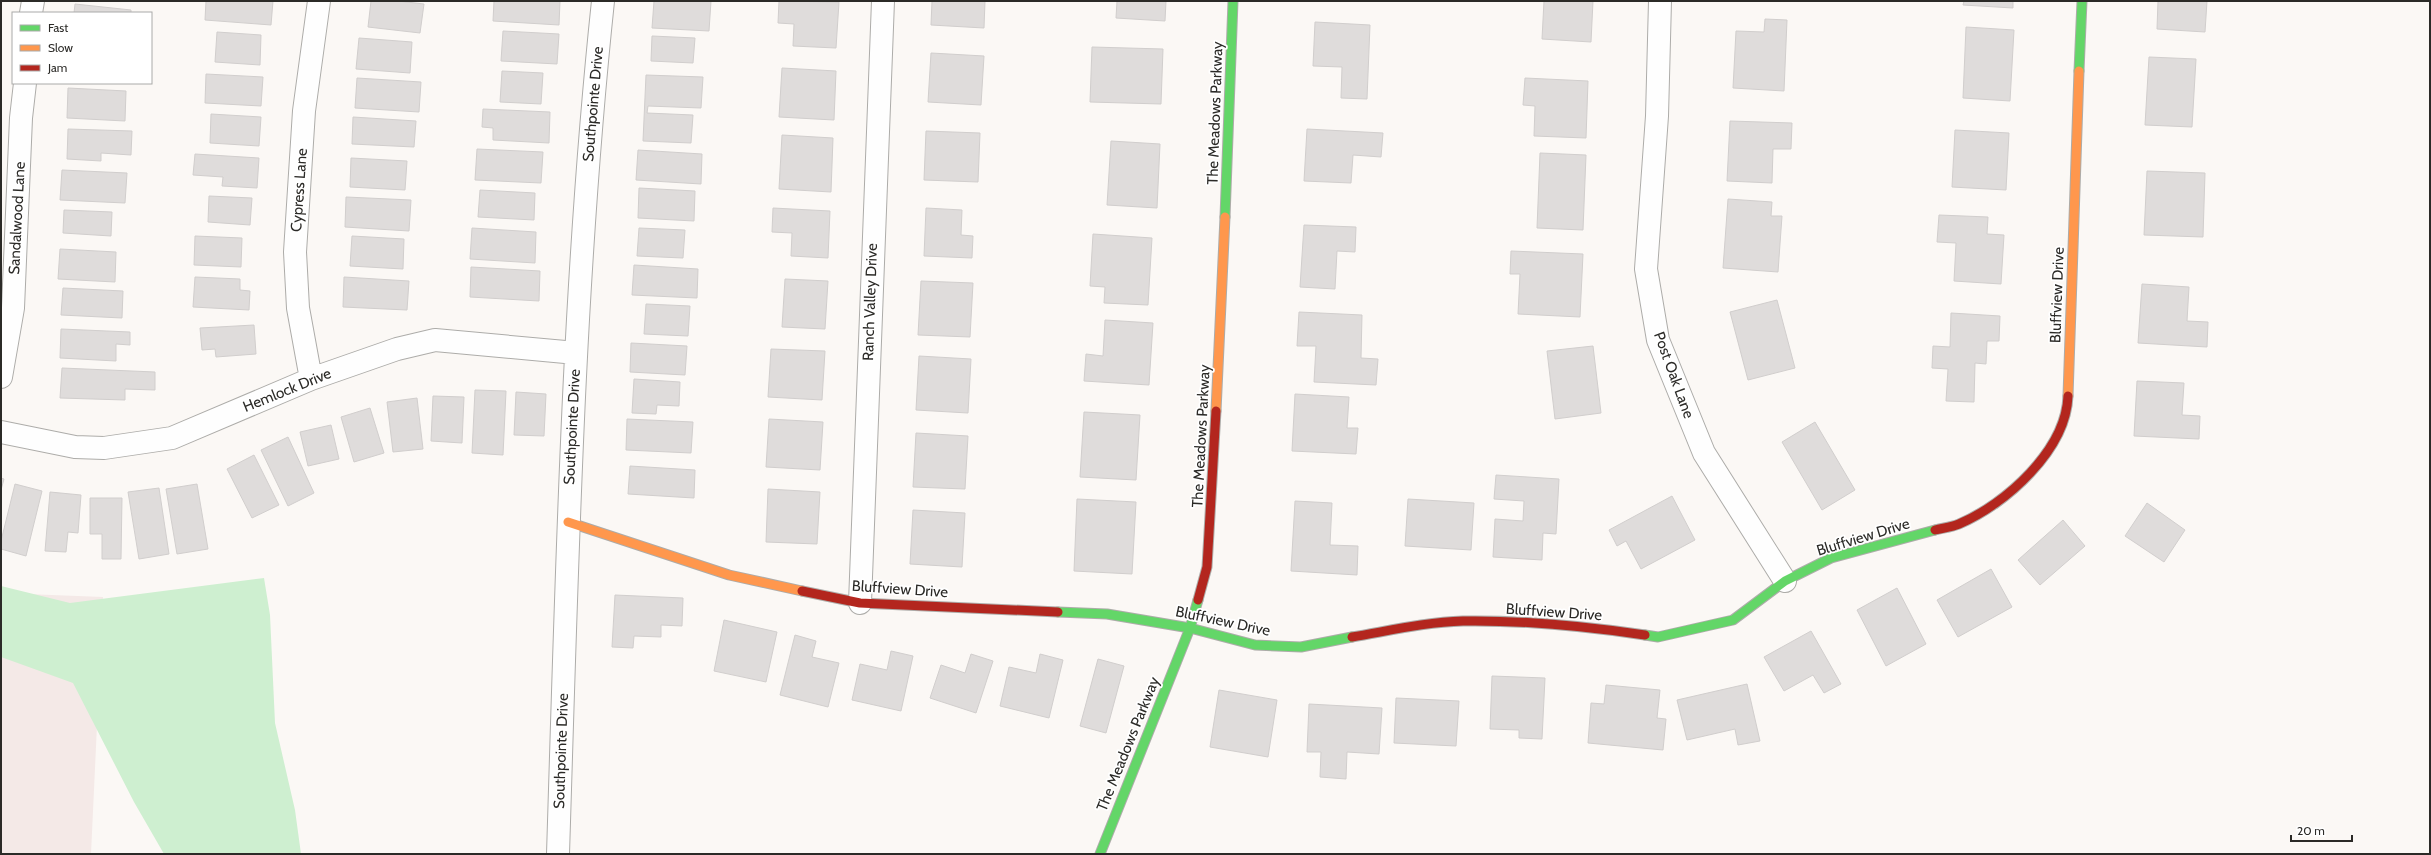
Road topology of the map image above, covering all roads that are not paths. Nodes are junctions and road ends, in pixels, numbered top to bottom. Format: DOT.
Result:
graph roads {
  1 [pos="33,1"];
  2 [pos="319,1"];
  3 [pos="602,1"];
  4 [pos="883,1"];
  5 [pos="1233,1"];
  6 [pos="1660,1"];
  7 [pos="2082,1"];
  8 [pos="31,12"];
  9 [pos="25,84"];
  10 [pos="576,353"];
  11 [pos="1,377"];
  12 [pos="311,379"];
  13 [pos="1,432"];
  14 [pos="568,522"];
  15 [pos="1785,581"];
  16 [pos="860,603"];
  17 [pos="1190,628"];
  18 [pos="558,854"];
  19 [pos="1100,854"];
  1 -- 8 [label="street"];
  2 -- 12 [label="street, Cypress Lane"];
  3 -- 10 [label="street, Southpointe Drive"];
  4 -- 16 [label="street, Ranch Valley Drive"];
  5 -- 17 [label="street, The Meadows Parkway"];
  6 -- 15 [label="street, Post Oak Lane"];
  7 -- 15 [label="street, Bluffview Drive"];
  9 -- 11 [label="street, Sandalwood Lane"];
  10 -- 12 [label="street, Hemlock Drive"];
  10 -- 14 [label="street, Southpointe Drive"];
  12 -- 13 [label="street, Hemlock Drive"];
  14 -- 16 [label="street, Bluffview Drive"];
  14 -- 18 [label="street, Southpointe Drive"];
  15 -- 17 [label="street, Bluffview Drive"];
  16 -- 17 [label="street, Bluffview Drive"];
  17 -- 19 [label="street, The Meadows Parkway"];
}
